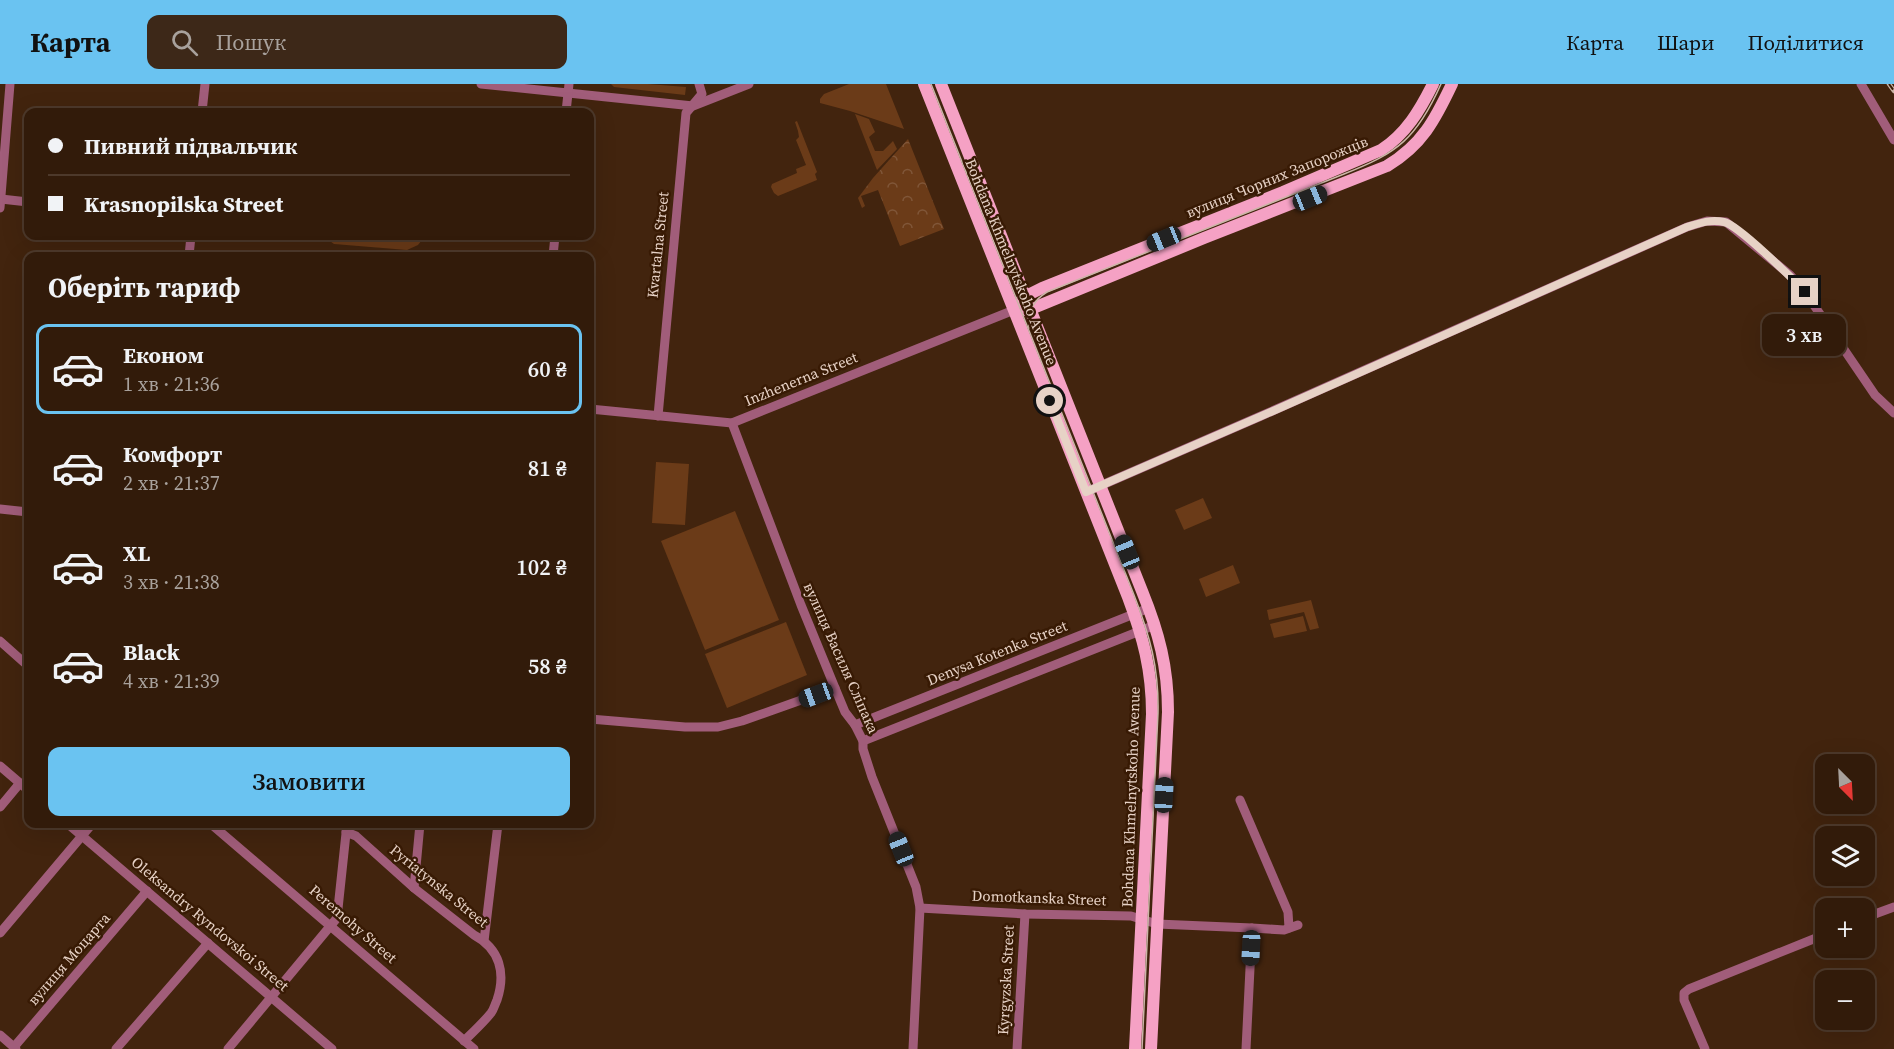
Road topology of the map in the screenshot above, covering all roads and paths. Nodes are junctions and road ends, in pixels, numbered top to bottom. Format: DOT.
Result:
graph roads {
  1 [pos="10,84"];
  2 [pos="205,84"];
  3 [pos="480,84"];
  4 [pos="699,84"];
  5 [pos="749,84"];
  6 [pos="924,84"];
  7 [pos="941,84"];
  8 [pos="1432,84"];
  9 [pos="1452,84"];
  10 [pos="1861,84"];
  11 [pos="569,88"];
  12 [pos="693,106"];
  13 [pos="202,108"];
  14 [pos="566,108"];
  15 [pos="1894,140"];
  16 [pos="981,183"];
  17 [pos="966,190"];
  18 [pos="24,202"];
  19 [pos="0,203"];
  20 [pos="1116,258"];
  21 [pos="1121,272"];
  22 [pos="1026,296"];
  23 [pos="1031,309"];
  24 [pos="1014,310"];
  25 [pos="594,409"];
  26 [pos="1894,412"];
  27 [pos="658,416"];
  28 [pos="732,423"];
  29 [pos="1101,486"];
  30 [pos="1086,492"];
  31 [pos="0,509"];
  32 [pos="24,512"];
  33 [pos="1149,608"];
  34 [pos="1135,614"];
  35 [pos="1155,625"];
  36 [pos="1141,631"];
  37 [pos="0,641"];
  38 [pos="24,662"];
  39 [pos="835,688"];
  40 [pos="594,718"];
  41 [pos="855,725"];
  42 [pos="863,741"];
  43 [pos="0,766"];
  44 [pos="20,783"];
  45 [pos="24,786"];
  46 [pos="1240,800"];
  47 [pos="0,807"];
  48 [pos="73,828"];
  49 [pos="89,828"];
  50 [pos="218,828"];
  51 [pos="347,828"];
  52 [pos="348,828"];
  53 [pos="420,828"];
  54 [pos="498,828"];
  55 [pos="82,836"];
  56 [pos="414,888"];
  57 [pos="147,891"];
  58 [pos="1894,906"];
  59 [pos="920,908"];
  60 [pos="1025,914"];
  61 [pos="1875,914"];
  62 [pos="1142,919"];
  63 [pos="1157,924"];
  64 [pos="331,925"];
  65 [pos="1252,928"];
  66 [pos="0,933"];
  67 [pos="1815,938"];
  68 [pos="484,941"];
  69 [pos="208,943"];
  70 [pos="272,996"];
  71 [pos="0,1035"];
  72 [pos="464,1041"];
  73 [pos="15,1048"];
  74 [pos="116,1049"];
  75 [pos="228,1049"];
  76 [pos="332,1049"];
  77 [pos="474,1049"];
  78 [pos="914,1049"];
  79 [pos="1017,1049"];
  80 [pos="1135,1049"];
  81 [pos="1151,1049"];
  82 [pos="1246,1049"];
  83 [pos="1705,1049"];
  1 -- 19 [label="street"];
  2 -- 13 [label="street"];
  3 -- 11 [label="street"];
  4 -- 12 [label="street, Kvartalna Street"];
  5 -- 12 [label="street"];
  6 -- 17 [label="main road, Bohdana Khmelnytskoho Avenue"];
  7 -- 16 [label="main road, Bohdana Khmelnytskoho Avenue"];
  8 -- 20 [label="main road, вулиця Чорних Запорожців"];
  9 -- 21 [label="main road, вулиця Чорних Запорожців"];
  10 -- 15 [label="street"];
  11 -- 12 [label="street"];
  11 -- 14 [label="street"];
  12 -- 27 [label="street, Kvartalna Street"];
  16 -- 17 [label="main road"];
  16 -- 22 [label="main road, Bohdana Khmelnytskoho Avenue"];
  17 -- 24 [label="main road, Bohdana Khmelnytskoho Avenue"];
  18 -- 19 [label="street"];
  20 -- 21 [label="main road"];
  20 -- 22 [label="main road, вулиця Чорних Запорожців"];
  21 -- 23 [label="main road, вулиця Чорних Запорожців"];
  22 -- 23 [label="main road, Bohdana Khmelnytskoho Avenue"];
  22 -- 24 [label="main road, вулиця Чорних Запорожців"];
  23 -- 24 [label="main road, вулиця Чорних Запорожців"];
  23 -- 29 [label="main road, Bohdana Khmelnytskoho Avenue"];
  24 -- 28 [label="street, Inzhenerna Street"];
  24 -- 30 [label="main road, Bohdana Khmelnytskoho Avenue"];
  25 -- 27 [label="street, Inzhenerna Street"];
  26 -- 29 [label="street"];
  27 -- 28 [label="street, Inzhenerna Street"];
  28 -- 39 [label="street, вулиця Василя Сліпака"];
  29 -- 30 [label="street"];
  29 -- 33 [label="main road, Bohdana Khmelnytskoho Avenue"];
  30 -- 34 [label="main road, Bohdana Khmelnytskoho Avenue"];
  31 -- 32 [label="street"];
  33 -- 34 [label="street, Denysa Kotenka Street"];
  33 -- 35 [label="main road, Bohdana Khmelnytskoho Avenue"];
  34 -- 36 [label="main road, Bohdana Khmelnytskoho Avenue"];
  34 -- 41 [label="street, Denysa Kotenka Street"];
  35 -- 36 [label="street"];
  35 -- 63 [label="main road, Bohdana Khmelnytskoho Avenue"];
  36 -- 42 [label="street"];
  36 -- 62 [label="main road, Bohdana Khmelnytskoho Avenue"];
  37 -- 38 [label="street"];
  39 -- 40 [label="street"];
  39 -- 41 [label="street, вулиця Василя Сліпака"];
  41 -- 42 [label="street, вулиця Василя Сліпака"];
  42 -- 59 [label="street, вулиця Василя Сліпака"];
  43 -- 44 [label="street"];
  44 -- 45 [label="street"];
  44 -- 47 [label="street"];
  46 -- 65 [label="street, Domotkanska Street"];
  48 -- 55 [label="street, Oleksandry Ryndovskoi Street"];
  49 -- 55 [label="street"];
  50 -- 64 [label="street, Peremohy Street"];
  51 -- 64 [label="street"];
  52 -- 56 [label="street, Pyriatynska Street"];
  53 -- 56 [label="street"];
  54 -- 68 [label="street"];
  55 -- 57 [label="street, Oleksandry Ryndovskoi Street"];
  55 -- 66 [label="street"];
  56 -- 68 [label="street, Pyriatynska Street"];
  57 -- 69 [label="street, Oleksandry Ryndovskoi Street"];
  57 -- 73 [label="street, вулиця Моцарта"];
  58 -- 61 [label="street"];
  59 -- 60 [label="street, Domotkanska Street"];
  59 -- 78 [label="street, вулиця Василя Сліпака"];
  60 -- 62 [label="street, Domotkanska Street"];
  60 -- 79 [label="street, Kyrgyzska Street"];
  62 -- 63 [label="street, Domotkanska Street"];
  62 -- 80 [label="main road, Bohdana Khmelnytskoho Avenue"];
  63 -- 65 [label="street, Domotkanska Street"];
  63 -- 81 [label="main road, Bohdana Khmelnytskoho Avenue"];
  64 -- 70 [label="street"];
  64 -- 72 [label="street, Peremohy Street"];
  65 -- 82 [label="street"];
  67 -- 83 [label="street"];
  68 -- 72 [label="street"];
  69 -- 70 [label="street, Oleksandry Ryndovskoi Street"];
  69 -- 74 [label="street"];
  70 -- 75 [label="street"];
  70 -- 76 [label="street, Oleksandry Ryndovskoi Street"];
  71 -- 73 [label="street"];
  72 -- 77 [label="street, Peremohy Street"];
}
